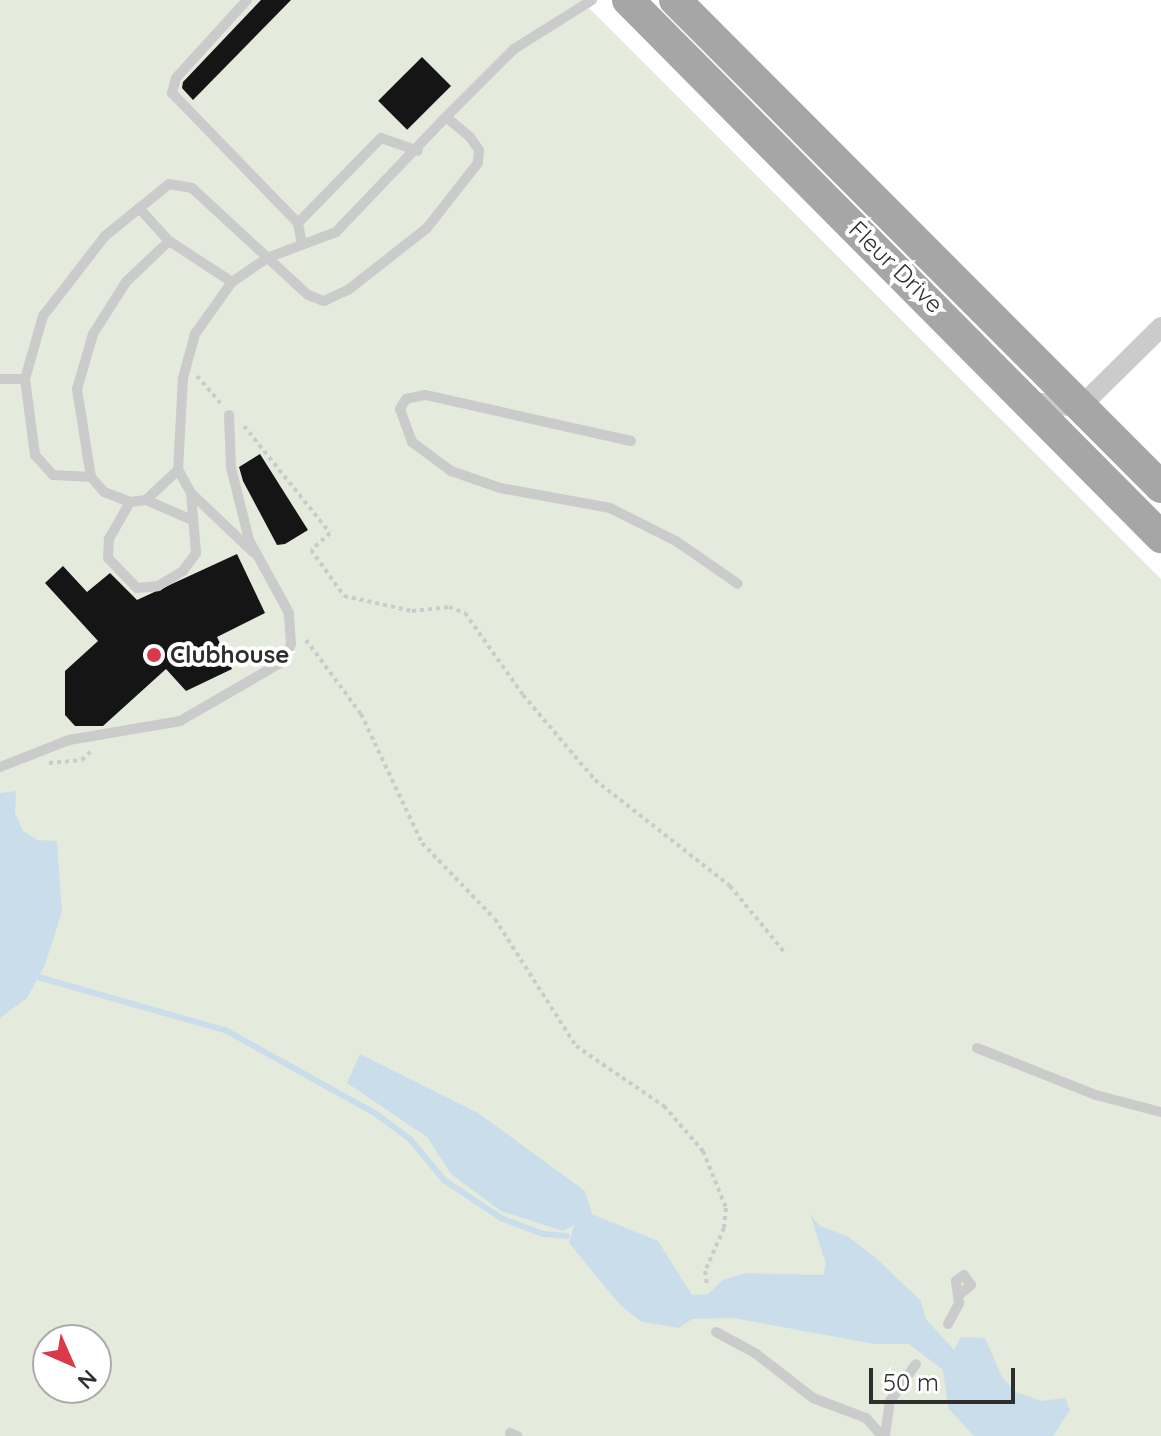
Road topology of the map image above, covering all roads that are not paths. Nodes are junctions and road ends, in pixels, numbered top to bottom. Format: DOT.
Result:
graph roads {
  1 [pos="247,0"];
  2 [pos="592,0"];
  3 [pos="628,0"];
  4 [pos="675,0"];
  5 [pos="446,117"];
  6 [pos="418,151"];
  7 [pos="139,208"];
  8 [pos="298,223"];
  9 [pos="169,241"];
  10 [pos="302,244"];
  11 [pos="267,258"];
  12 [pos="232,282"];
  13 [pos="1161,327"];
  14 [pos="0,379"];
  15 [pos="25,379"];
  16 [pos="1031,402"];
  17 [pos="1080,407"];
  18 [pos="229,415"];
  19 [pos="631,441"];
  20 [pos="178,470"];
  21 [pos="91,477"];
  22 [pos="1161,487"];
  23 [pos="191,493"];
  24 [pos="146,500"];
  25 [pos="130,502"];
  26 [pos="190,519"];
  27 [pos="1161,537"];
  28 [pos="254,553"];
  29 [pos="738,584"];
  30 [pos="0,767"];
  31 [pos="977,1048"];
  32 [pos="1161,1112"];
  33 [pos="961,1293"];
  34 [pos="948,1324"];
  35 [pos="716,1332"];
  36 [pos="916,1364"];
  37 [pos="887,1410"];
  38 [pos="866,1418"];
  39 [pos="883,1436"];
  1 -- 8 [label="lane"];
  2 -- 5 [label="lane"];
  3 -- 16 [label="main road, Fleur Drive"];
  4 -- 17 [label="main road, Fleur Drive"];
  5 -- 6 [label="lane"];
  5 -- 11 [label="lane"];
  6 -- 8 [label="lane"];
  6 -- 10 [label="lane"];
  7 -- 9 [label="lane"];
  7 -- 11 [label="lane"];
  7 -- 15 [label="lane"];
  8 -- 10 [label="lane"];
  9 -- 12 [label="lane"];
  9 -- 21 [label="lane"];
  10 -- 11 [label="lane"];
  11 -- 12 [label="lane"];
  12 -- 20 [label="lane"];
  13 -- 17 [label="street"];
  14 -- 15 [label="lane"];
  15 -- 21 [label="lane"];
  16 -- 17 [label="street"];
  16 -- 27 [label="main road, Fleur Drive"];
  17 -- 22 [label="main road, Fleur Drive"];
  18 -- 28 [label="lane"];
  19 -- 29 [label="lane"];
  20 -- 23 [label="lane"];
  20 -- 24 [label="lane"];
  21 -- 25 [label="lane"];
  23 -- 26 [label="lane"];
  23 -- 28 [label="lane"];
  24 -- 25 [label="lane"];
  24 -- 26 [label="lane"];
  25 -- 26 [label="lane"];
  28 -- 30 [label="lane"];
  31 -- 32 [label="lane"];
  33 -- 34 [label="lane"];
  35 -- 38 [label="lane"];
  36 -- 37 [label="lane"];
  37 -- 38 [label="lane"];
  37 -- 39 [label="lane"];
  38 -- 39 [label="lane"];
}
